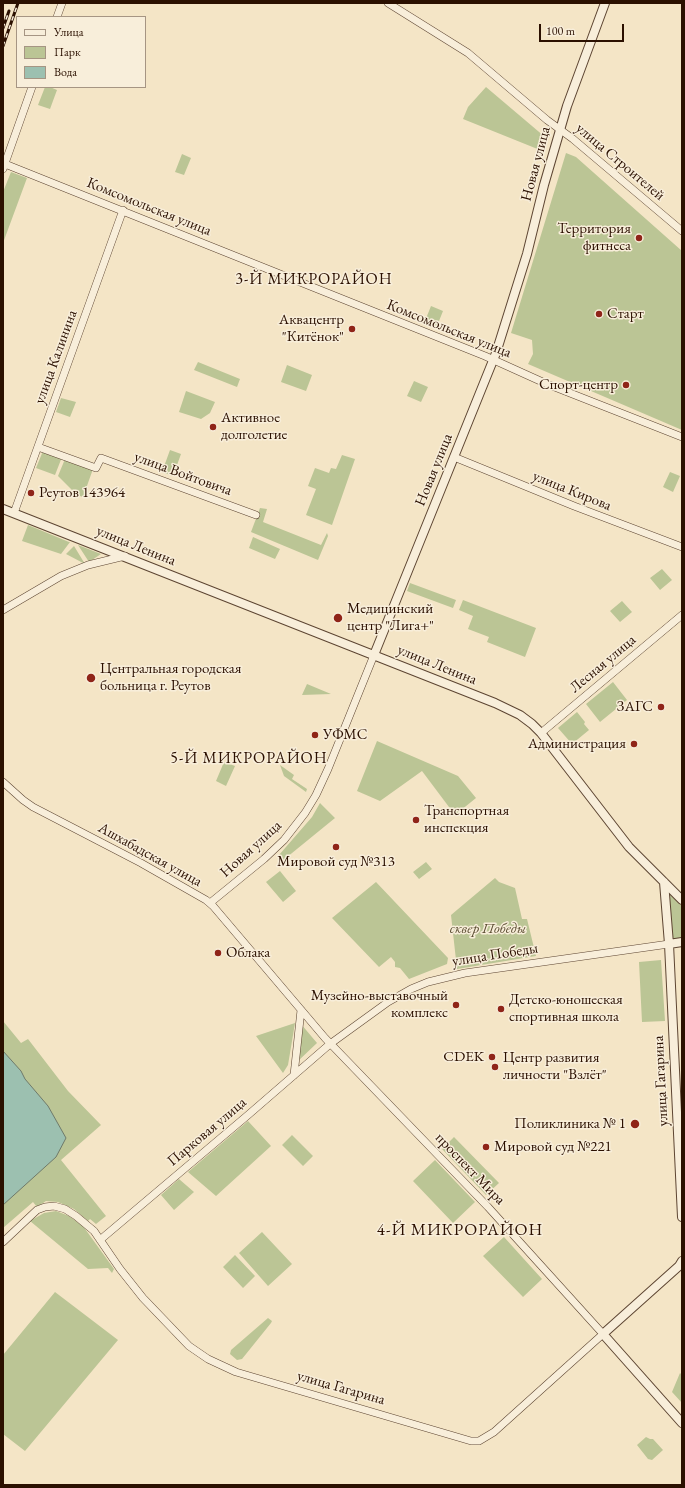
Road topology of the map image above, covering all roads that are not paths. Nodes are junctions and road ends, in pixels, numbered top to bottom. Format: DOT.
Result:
graph roads {
  1 [pos="62,3"];
  2 [pos="388,3"];
  3 [pos="605,3"];
  4 [pos="57,16"];
  5 [pos="32,88"];
  6 [pos="560,129"];
  7 [pos="4,166"];
  8 [pos="123,210"];
  9 [pos="682,231"];
  10 [pos="493,360"];
  11 [pos="682,437"];
  12 [pos="38,447"];
  13 [pos="454,457"];
  14 [pos="3,509"];
  15 [pos="14,513"];
  16 [pos="256,515"];
  17 [pos="682,547"];
  18 [pos="125,556"];
  19 [pos="3,610"];
  20 [pos="682,615"];
  21 [pos="374,655"];
  22 [pos="541,733"];
  23 [pos="3,782"];
  24 [pos="664,882"];
  25 [pos="682,900"];
  26 [pos="210,903"];
  27 [pos="682,942"];
  28 [pos="669,944"];
  29 [pos="301,1010"];
  30 [pos="330,1044"];
  31 [pos="294,1075"];
  32 [pos="682,1217"];
  33 [pos="100,1240"];
  34 [pos="3,1242"];
  35 [pos="682,1261"];
  36 [pos="603,1334"];
  37 [pos="682,1423"];
  1 -- 4 [label="street"];
  2 -- 6 [label="street"];
  3 -- 6 [label="street, Новая улица"];
  5 -- 7 [label="street"];
  6 -- 9 [label="street, улица Строителей"];
  6 -- 10 [label="street, Новая улица"];
  7 -- 8 [label="street, Комсомольская улица"];
  8 -- 10 [label="street, Комсомольская улица"];
  8 -- 12 [label="street, улица Калинина"];
  10 -- 11 [label="street, Комсомольская улица"];
  10 -- 13 [label="street, Новая улица"];
  12 -- 15 [label="street, улица Калинина"];
  12 -- 16 [label="street, улица Войтовича"];
  13 -- 17 [label="street, улица Кирова"];
  13 -- 21 [label="street, Новая улица"];
  14 -- 15 [label="street, улица Ленина"];
  15 -- 18 [label="street, улица Ленина"];
  18 -- 19 [label="street"];
  18 -- 21 [label="street, улица Ленина"];
  20 -- 22 [label="street, Лесная улица"];
  21 -- 22 [label="street, улица Ленина"];
  21 -- 26 [label="street, Новая улица"];
  22 -- 24 [label="street, улица Ленина"];
  23 -- 26 [label="street, Ашхабадская улица"];
  24 -- 25 [label="street, улица Ленина"];
  24 -- 28 [label="street"];
  26 -- 29 [label="street, Ашхабадская улица"];
  27 -- 28 [label="street, улица Победы"];
  28 -- 30 [label="street, улица Победы"];
  28 -- 32 [label="street, улица Гагарина"];
  29 -- 30 [label="street, Ашхабадская улица"];
  29 -- 31 [label="street"];
  30 -- 31 [label="street, Парковая улица"];
  30 -- 36 [label="street, проспект Мира"];
  31 -- 33 [label="street, Парковая улица"];
  33 -- 34 [label="street, улица Гагарина"];
  33 -- 36 [label="street, улица Гагарина"];
  35 -- 36 [label="street, улица Гагарина"];
  36 -- 37 [label="street, проспект Мира"];
}
